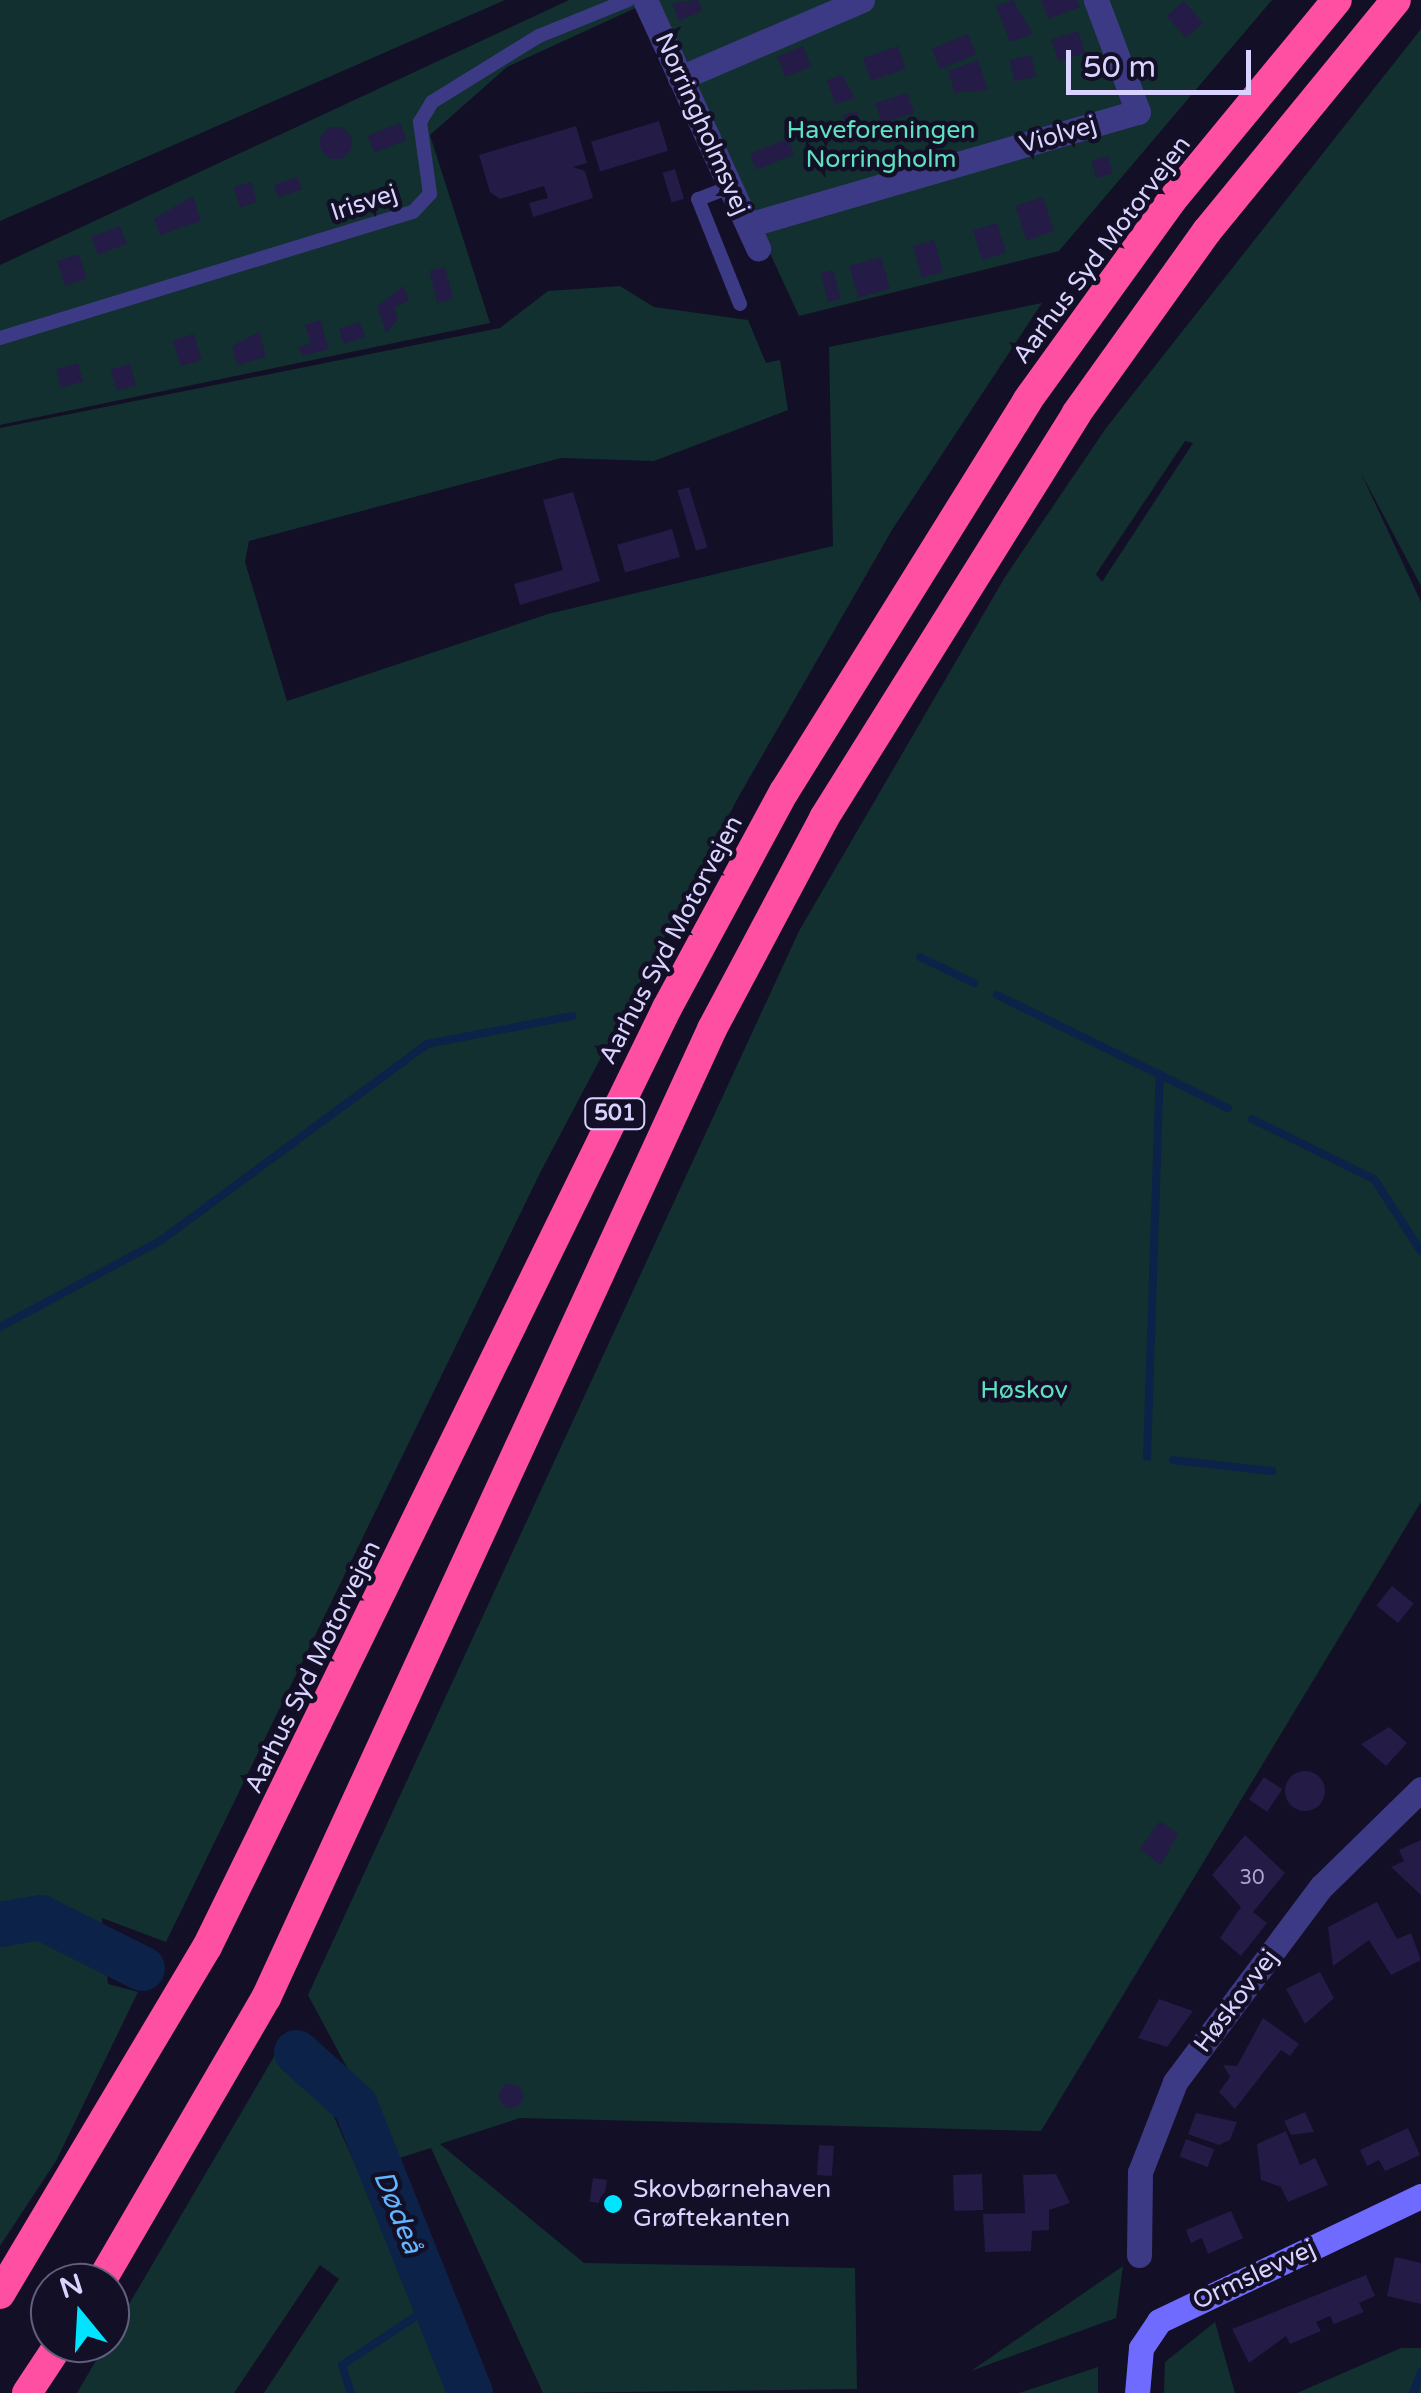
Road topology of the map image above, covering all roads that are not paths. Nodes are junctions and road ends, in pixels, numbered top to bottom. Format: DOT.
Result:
graph roads {
  1 [pos="628,0"];
  2 [pos="646,0"];
  3 [pos="862,0"];
  4 [pos="1096,0"];
  5 [pos="1337,0"];
  6 [pos="1396,0"];
  7 [pos="680,78"];
  8 [pos="730,188"];
  9 [pos="753,237"];
  10 [pos="740,304"];
  11 [pos="0,338"];
  12 [pos="1421,1789"];
  13 [pos="1421,2196"];
  14 [pos="1139,2256"];
  15 [pos="112,2263"];
  16 [pos="0,2294"];
  17 [pos="47,2363"];
  18 [pos="27,2393"];
  19 [pos="1137,2393"];
  1 -- 11 [label="lane, Irisvej"];
  2 -- 7 [label="street, Norringholmsvej"];
  3 -- 7 [label="street"];
  4 -- 9 [label="street, Violvej"];
  5 -- 16 [label="highway, Aarhus Syd Motorvejen / 501"];
  6 -- 15 [label="highway, 501"];
  7 -- 8 [label="street, Norringholmsvej"];
  8 -- 9 [label="street, Norringholmsvej"];
  8 -- 10 [label="lane"];
  12 -- 14 [label="street, Høskovvej"];
  13 -- 19 [label="street, Ormslevvej"];
  17 -- 18 [label="highway"];
}
